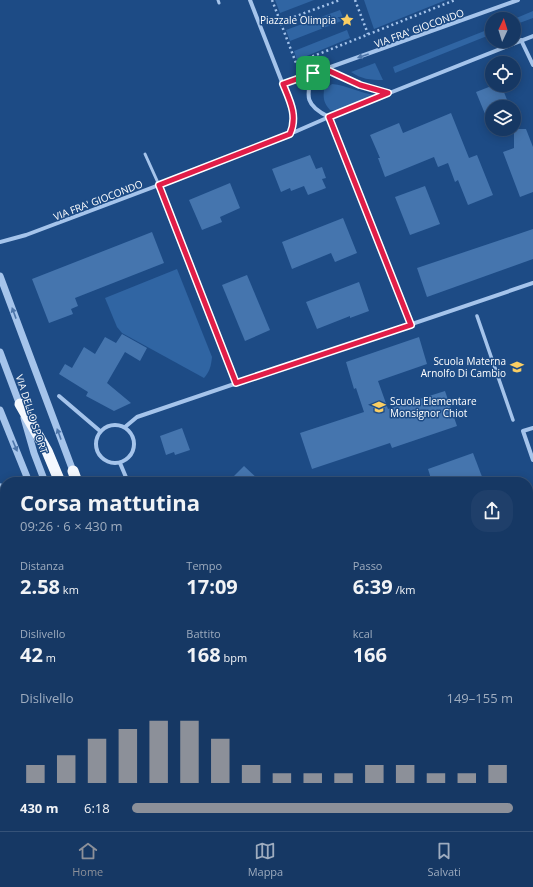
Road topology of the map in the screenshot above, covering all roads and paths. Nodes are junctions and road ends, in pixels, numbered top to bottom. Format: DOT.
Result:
graph roads {
  1 [pos="250,0"];
  2 [pos="272,0"];
  3 [pos="340,0"];
  4 [pos="355,0"];
  5 [pos="455,0"];
  6 [pos="518,0"];
  7 [pos="280,22"];
  8 [pos="368,34"];
  9 [pos="533,36"];
  10 [pos="521,40"];
  11 [pos="501,48"];
  12 [pos="533,65"];
  13 [pos="325,69"];
  14 [pos="313,73"];
  15 [pos="283,84"];
  16 [pos="388,93"];
  17 [pos="329,117"];
  18 [pos="290,134"];
  19 [pos="146,154"];
  20 [pos="159,185"];
  21 [pos="0,242"];
  22 [pos="0,276"];
  23 [pos="533,283"];
  24 [pos="477,316"];
  25 [pos="411,325"];
  26 [pos="0,352"];
  27 [pos="236,383"];
  28 [pos="59,396"];
  29 [pos="20,404"];
  30 [pos="0,410"];
  31 [pos="513,420"];
  32 [pos="126,427"];
  33 [pos="533,428"];
  34 [pos="100,431"];
  35 [pos="533,460"];
  36 [pos="120,463"];
  37 [pos="73,471"];
  38 [pos="27,477"];
  39 [pos="43,477"];
  40 [pos="58,477"];
  41 [pos="75,477"];
  42 [pos="126,477"];
  1 -- 15 [label="street"];
  2 -- 7 [label="path"];
  3 -- 7 [label="path"];
  4 -- 8 [label="path"];
  5 -- 8 [label="path"];
  6 -- 13 [label="street, VIA FRA' GIOCONDO, one-way"];
  7 -- 8 [label="path"];
  9 -- 10 [label="street, VIA FRA' GIOCONDO"];
  10 -- 12 [label="street"];
  11 -- 16 [label="street, VIA FRA' GIOCONDO"];
  13 -- 14 [label="street, VIA FRA' GIOCONDO"];
  13 -- 16 [label="street"];
  14 -- 15 [label="street, VIA FRA' GIOCONDO"];
  14 -- 17 [label="street"];
  15 -- 18 [label="street"];
  16 -- 17 [label="street, VIA FRA' GIOCONDO"];
  17 -- 18 [label="street, VIA FRA' GIOCONDO"];
  17 -- 25 [label="street"];
  18 -- 20 [label="street, VIA FRA' GIOCONDO"];
  19 -- 20 [label="lane"];
  20 -- 21 [label="street, VIA FRA' GIOCONDO"];
  20 -- 27 [label="street"];
  37 -- 22 [label="street, one-way"];
  23 -- 25 [label="street"];
  24 -- 31 [label="street"];
  25 -- 27 [label="street"];
  26 -- 29 [label="street, VIA DELLO SPORT"];
  27 -- 32 [label="street"];
  28 -- 34 [label="street"];
  29 -- 39 [label="street, VIA DELLO SPORT"];
  29 -- 40 [label="highway"];
  30 -- 38 [label="street, one-way"];
  32 -- 34 [label="street"];
  32 -- 36 [label="street"];
  33 -- 35 [label="street"];
  34 -- 36 [label="street"];
  36 -- 42 [label="street"];
  37 -- 41 [label="highway"];
}
